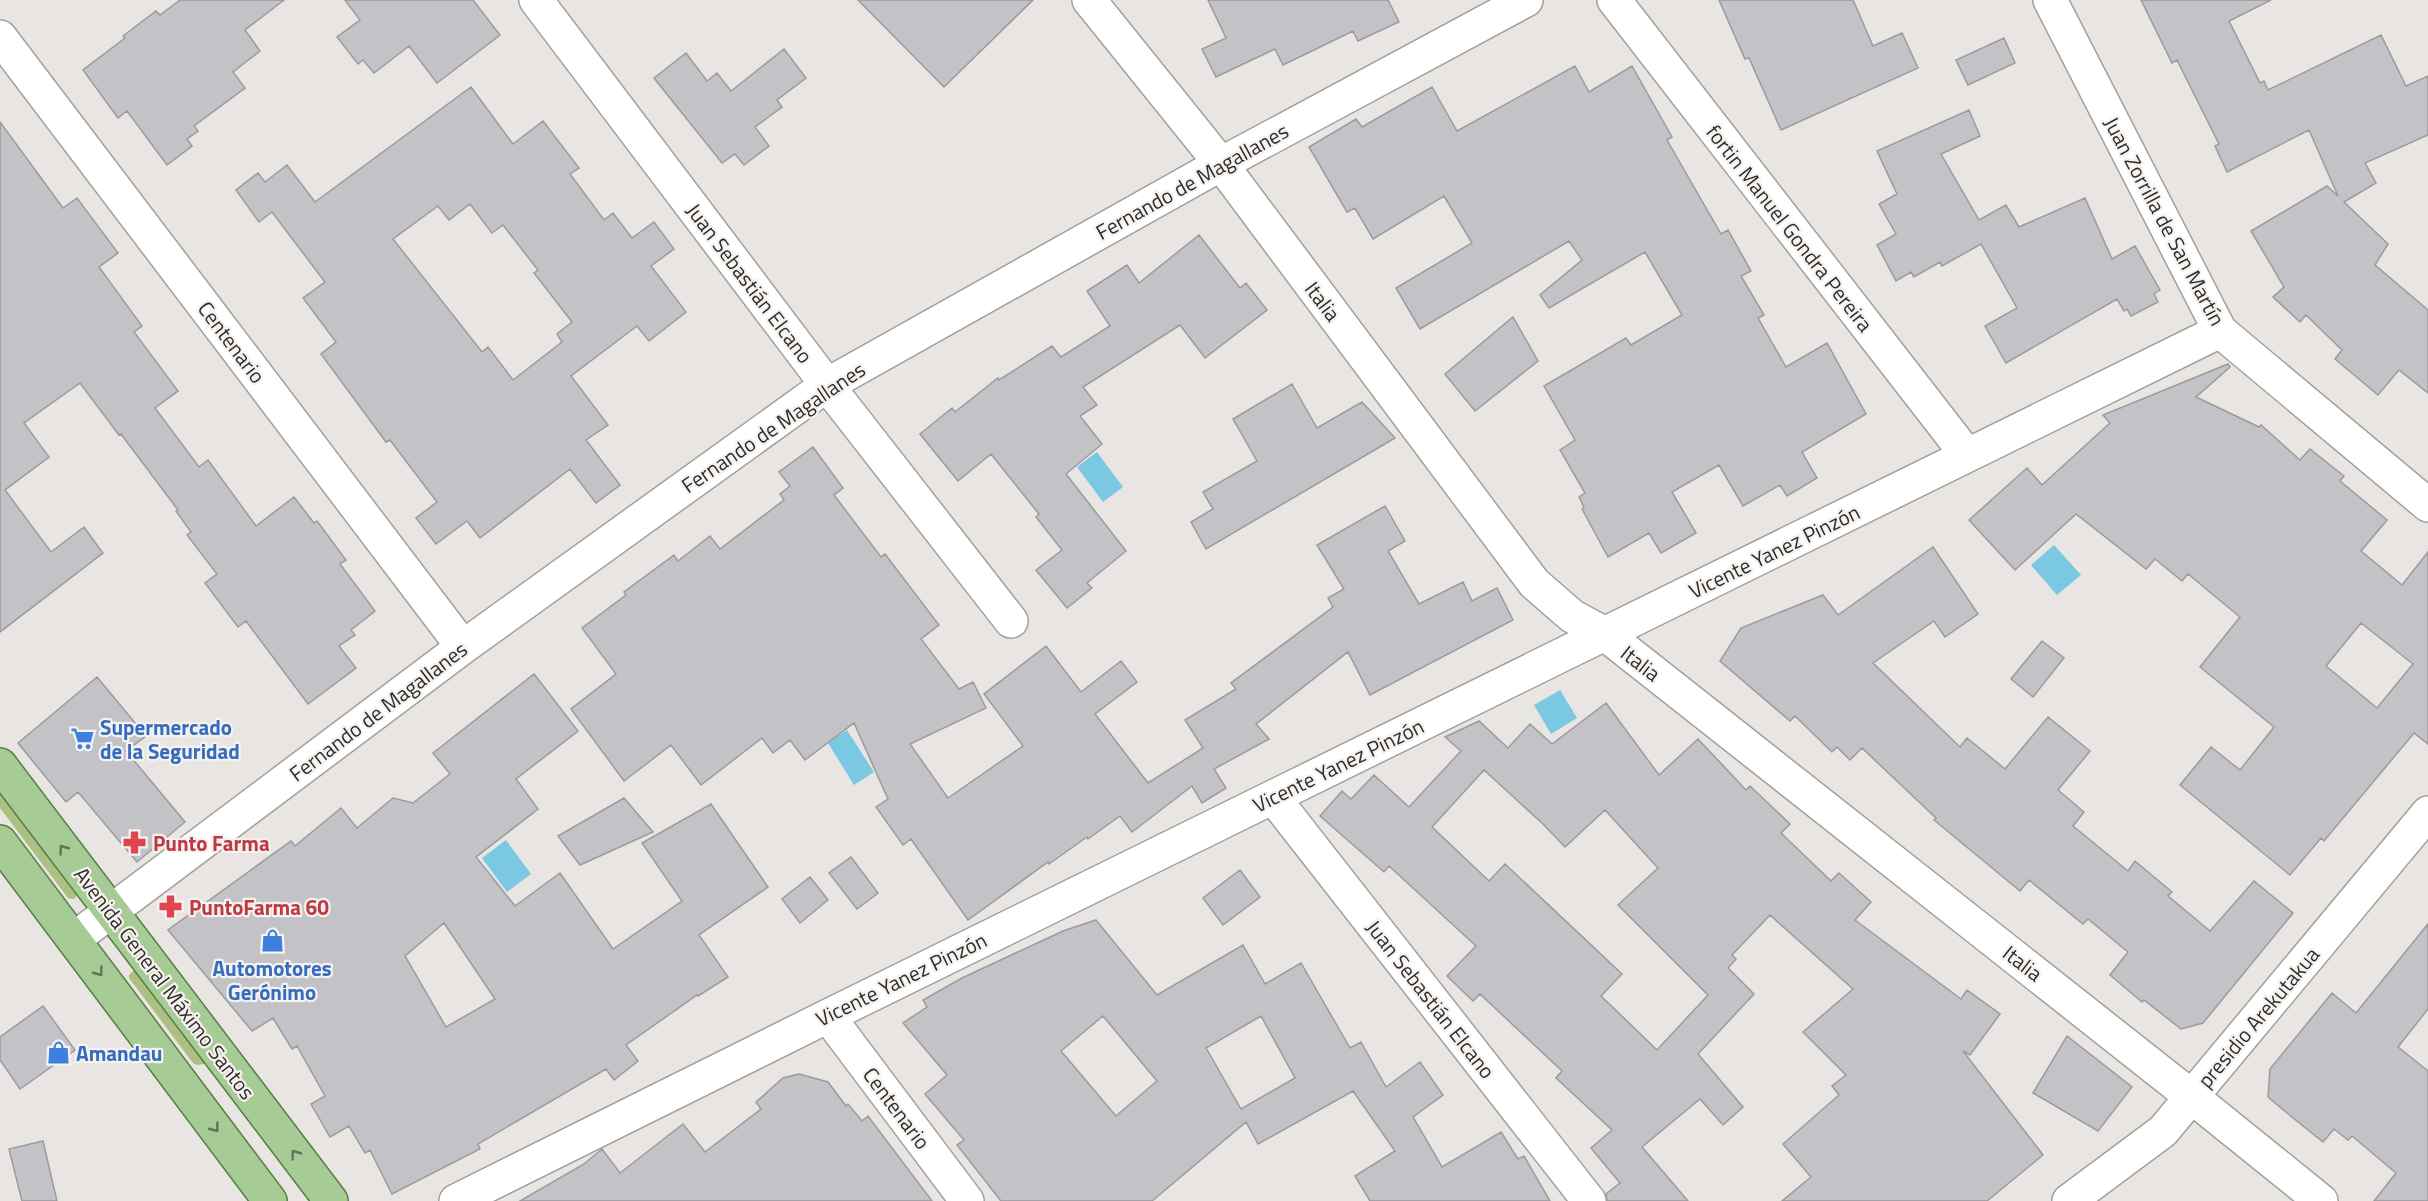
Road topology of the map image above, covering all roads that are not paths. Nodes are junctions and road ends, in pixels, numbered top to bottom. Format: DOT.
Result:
graph roads {
  1 [pos="536,0"];
  2 [pos="1089,0"];
  3 [pos="1526,0"];
  4 [pos="1614,0"];
  5 [pos="2050,0"];
  6 [pos="0,37"];
  7 [pos="1221,164"];
  8 [pos="2220,331"];
  9 [pos="827,385"];
  10 [pos="1967,455"];
  11 [pos="2428,505"];
  12 [pos="1011,621"];
  13 [pos="1605,634"];
  14 [pos="463,647"];
  15 [pos="0,765"];
  16 [pos="1273,797"];
  17 [pos="2428,813"];
  18 [pos="0,842"];
  19 [pos="111,911"];
  20 [pos="74,939"];
  21 [pos="828,1016"];
  22 [pos="2192,1097"];
  23 [pos="270,1201"];
  24 [pos="331,1201"];
  25 [pos="456,1201"];
  26 [pos="967,1201"];
  27 [pos="1589,1201"];
  28 [pos="2069,1201"];
  29 [pos="2321,1201"];
  1 -- 9 [label="street, Juan Sebastián Elcano"];
  2 -- 7 [label="street, Italia"];
  3 -- 7 [label="street, Fernando de Magallanes"];
  4 -- 10 [label="street, fortin Manuel Gondra Pereira"];
  5 -- 8 [label="street, Juan Zorrilla de San Martín"];
  6 -- 14 [label="street, Centenario"];
  7 -- 9 [label="street, Fernando de Magallanes"];
  7 -- 13 [label="street, Italia"];
  8 -- 10 [label="street, Vicente Yanez Pinzón"];
  8 -- 11 [label="street, Juan Zorrilla de San Martín"];
  9 -- 12 [label="street, Juan Sebastián Elcano"];
  9 -- 14 [label="street, Fernando de Magallanes"];
  10 -- 13 [label="street, Vicente Yanez Pinzón"];
  13 -- 16 [label="street, Vicente Yanez Pinzón"];
  13 -- 22 [label="street, Italia"];
  14 -- 19 [label="street, Fernando de Magallanes"];
  19 -- 15 [label="main road, Avenida General Máximo Santos, one-way"];
  16 -- 21 [label="street, Vicente Yanez Pinzón"];
  16 -- 27 [label="street, Juan Sebastián Elcano"];
  17 -- 22 [label="street, presidio Arekutakua"];
  18 -- 20 [label="main road"];
  19 -- 20 [label="street, Fernando de Magallanes"];
  24 -- 19 [label="main road, Avenida General Máximo Santos, one-way"];
  20 -- 23 [label="main road, one-way"];
  21 -- 25 [label="street, Vicente Yanez Pinzón"];
  21 -- 26 [label="street, Centenario"];
  22 -- 28 [label="street, presidio Arekutakua"];
  22 -- 29 [label="street, Italia"];
}
